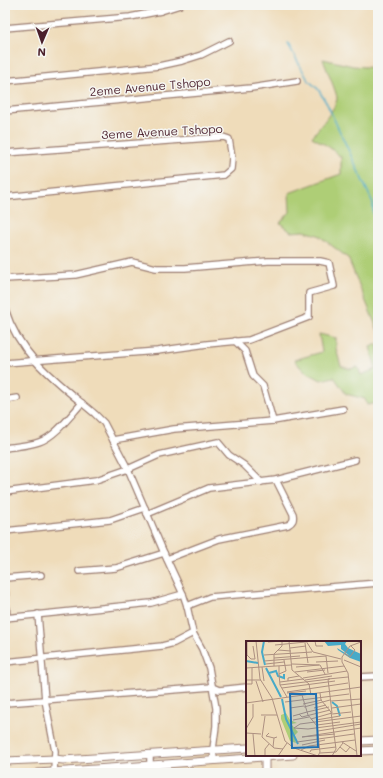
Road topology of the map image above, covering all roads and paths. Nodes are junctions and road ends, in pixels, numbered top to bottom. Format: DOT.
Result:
graph roads {
  1 [pos="180,5"];
  2 [pos="5,28"];
  3 [pos="229,41"];
  4 [pos="297,81"];
  5 [pos="5,82"];
  6 [pos="5,111"];
  7 [pos="5,153"];
  8 [pos="5,197"];
  9 [pos="5,279"];
  10 [pos="5,308"];
  11 [pos="7,321"];
  12 [pos="235,341"];
  13 [pos="33,360"];
  14 [pos="5,363"];
  15 [pos="17,398"];
  16 [pos="5,400"];
  17 [pos="82,403"];
  18 [pos="344,409"];
  19 [pos="272,421"];
  20 [pos="113,440"];
  21 [pos="5,448"];
  22 [pos="354,460"];
  23 [pos="128,469"];
  24 [pos="276,480"];
  25 [pos="261,482"];
  26 [pos="5,492"];
  27 [pos="146,511"];
  28 [pos="5,532"];
  29 [pos="164,553"];
  30 [pos="166,559"];
  31 [pos="79,571"];
  32 [pos="42,575"];
  33 [pos="5,578"];
  34 [pos="378,583"];
  35 [pos="5,589"];
  36 [pos="183,594"];
  37 [pos="187,606"];
  38 [pos="38,614"];
  39 [pos="6,618"];
  40 [pos="194,633"];
  41 [pos="42,659"];
  42 [pos="5,662"];
  43 [pos="378,676"];
  44 [pos="361,677"];
  45 [pos="212,687"];
  46 [pos="246,687"];
  47 [pos="45,700"];
  48 [pos="5,703"];
  49 [pos="378,740"];
  50 [pos="361,742"];
  51 [pos="246,748"];
  52 [pos="213,749"];
  53 [pos="378,750"];
  54 [pos="361,751"];
  55 [pos="150,754"];
  56 [pos="265,756"];
  57 [pos="55,758"];
  58 [pos="84,758"];
  59 [pos="63,760"];
  60 [pos="214,760"];
  61 [pos="5,762"];
  62 [pos="150,764"];
  63 [pos="80,771"];
  64 [pos="54,772"];
  65 [pos="64,772"];
  66 [pos="38,773"];
  67 [pos="150,773"];
  68 [pos="266,773"];
  1 -- 2 [label="street"];
  3 -- 5 [label="street"];
  4 -- 6 [label="street, 2eme Avenue Tshopo"];
  7 -- 8 [label="street, 3eme Avenue Tshopo"];
  9 -- 12 [label="street"];
  10 -- 11 [label="street"];
  11 -- 13 [label="street"];
  12 -- 13 [label="street"];
  12 -- 19 [label="street"];
  13 -- 14 [label="street"];
  13 -- 17 [label="street"];
  15 -- 16 [label="street"];
  17 -- 20 [label="street"];
  17 -- 21 [label="street"];
  18 -- 19 [label="street"];
  19 -- 20 [label="street"];
  20 -- 23 [label="street"];
  22 -- 24 [label="street"];
  23 -- 25 [label="street"];
  23 -- 26 [label="street"];
  23 -- 27 [label="street"];
  24 -- 25 [label="street"];
  24 -- 30 [label="street"];
  25 -- 27 [label="street"];
  27 -- 28 [label="street"];
  27 -- 29 [label="street"];
  29 -- 30 [label="street"];
  29 -- 31 [label="street"];
  30 -- 36 [label="street"];
  32 -- 33 [label="street"];
  34 -- 37 [label="street"];
  35 -- 39 [label="street"];
  36 -- 37 [label="street"];
  36 -- 38 [label="street"];
  37 -- 40 [label="street"];
  38 -- 39 [label="street"];
  38 -- 41 [label="street"];
  40 -- 41 [label="street"];
  40 -- 45 [label="street"];
  41 -- 42 [label="street"];
  41 -- 47 [label="street"];
  43 -- 44 [label="street"];
  45 -- 46 [label="street"];
  45 -- 47 [label="street"];
  45 -- 52 [label="street"];
  47 -- 48 [label="street"];
  47 -- 57 [label="street"];
  49 -- 50 [label="street"];
  51 -- 52 [label="street"];
  52 -- 55 [label="street"];
  52 -- 60 [label="street"];
  53 -- 54 [label="street"];
  55 -- 58 [label="street"];
  55 -- 62 [label="street"];
  56 -- 60 [label="street"];
  56 -- 68 [label="street"];
  57 -- 59 [label="street"];
  57 -- 61 [label="street"];
  57 -- 64 [label="street"];
  58 -- 59 [label="street"];
  58 -- 63 [label="street"];
  59 -- 65 [label="street"];
  60 -- 62 [label="street"];
  62 -- 63 [label="street"];
  62 -- 67 [label="street"];
  63 -- 65 [label="street"];
  64 -- 65 [label="street"];
  64 -- 66 [label="street"];
}
